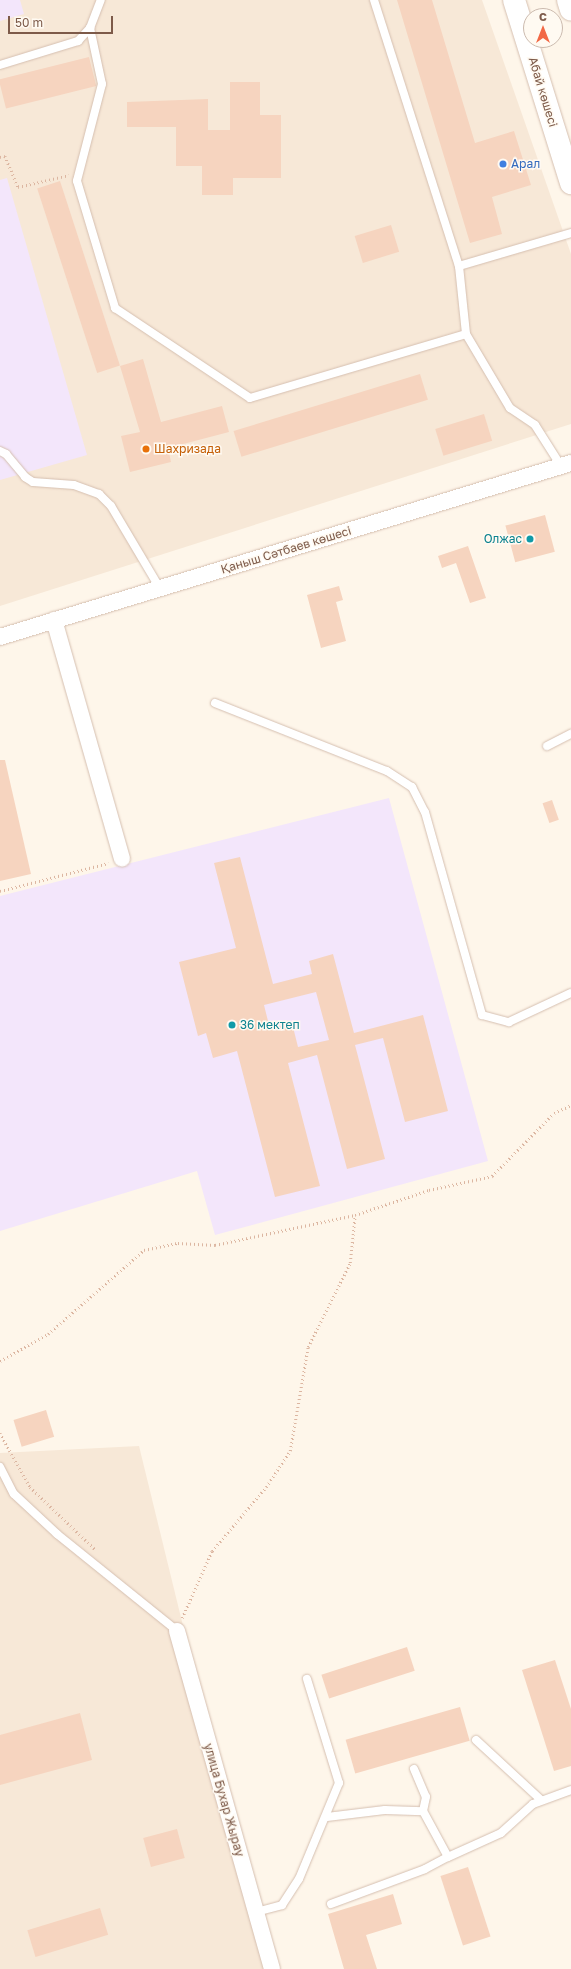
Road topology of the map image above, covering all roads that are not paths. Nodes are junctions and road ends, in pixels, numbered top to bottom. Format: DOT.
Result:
graph roads {
  1 [pos="100,0"];
  2 [pos="374,0"];
  3 [pos="514,0"];
  4 [pos="568,0"];
  5 [pos="571,10"];
  6 [pos="90,28"];
  7 [pos="0,66"];
  8 [pos="571,184"];
  9 [pos="571,233"];
  10 [pos="459,266"];
  11 [pos="466,334"];
  12 [pos="0,451"];
  13 [pos="566,464"];
  14 [pos="159,587"];
  15 [pos="54,620"];
  16 [pos="0,637"];
  17 [pos="214,703"];
  18 [pos="571,734"];
  19 [pos="547,746"];
  20 [pos="122,859"];
  21 [pos="571,993"];
  22 [pos="0,1467"];
  23 [pos="177,1631"];
  24 [pos="307,1679"];
  25 [pos="476,1740"];
  26 [pos="414,1769"];
  27 [pos="571,1790"];
  28 [pos="541,1800"];
  29 [pos="423,1811"];
  30 [pos="327,1817"];
  31 [pos="448,1857"];
  32 [pos="331,1904"];
  33 [pos="256,1912"];
  34 [pos="272,1969"];
  1 -- 6 [label="lane"];
  2 -- 10 [label="lane"];
  3 -- 8 [label="main road, Абай көшесі"];
  4 -- 5 [label="main road"];
  6 -- 7 [label="lane"];
  6 -- 11 [label="lane"];
  9 -- 10 [label="lane"];
  10 -- 11 [label="lane"];
  11 -- 13 [label="lane"];
  12 -- 14 [label="lane"];
  13 -- 14 [label="street, Қаныш Сәтбаев көшесі"];
  14 -- 15 [label="street, Қаныш Сәтбаев көшесі"];
  15 -- 16 [label="street, Қаныш Сәтбаев көшесі"];
  15 -- 20 [label="street"];
  17 -- 21 [label="lane"];
  18 -- 19 [label="lane"];
  22 -- 23 [label="lane"];
  23 -- 33 [label="street, улица Бухар Жырау"];
  24 -- 30 [label="lane"];
  25 -- 28 [label="lane"];
  26 -- 29 [label="lane"];
  27 -- 28 [label="lane"];
  28 -- 31 [label="lane"];
  29 -- 30 [label="lane"];
  29 -- 31 [label="lane"];
  30 -- 33 [label="lane"];
  31 -- 32 [label="lane"];
  33 -- 34 [label="street, улица Бухар Жырау"];
}
